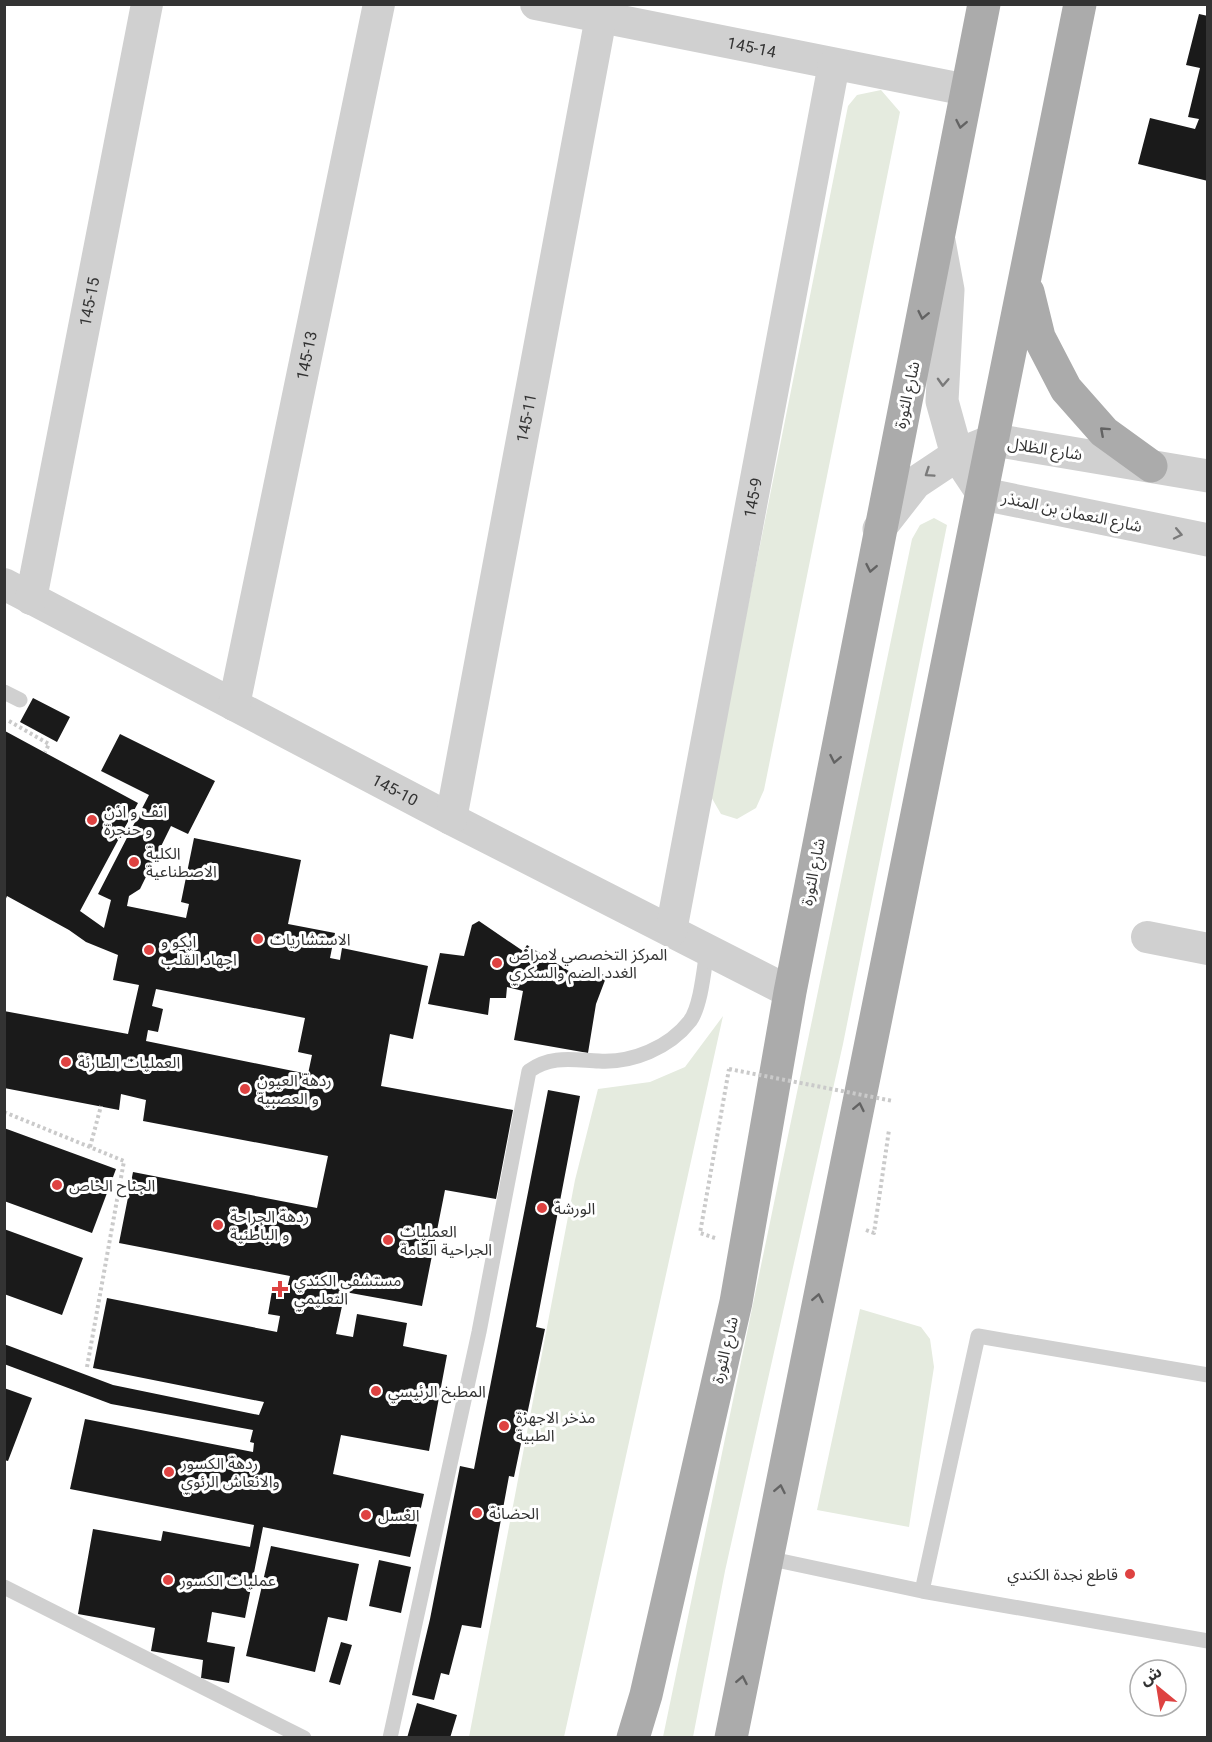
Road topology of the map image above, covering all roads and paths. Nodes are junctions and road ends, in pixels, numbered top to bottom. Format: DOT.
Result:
graph roads {
  1 [pos="147,4"];
  2 [pos="379,4"];
  3 [pos="536,4"];
  4 [pos="984,4"];
  5 [pos="1080,4"];
  6 [pos="601,17"];
  7 [pos="834,64"];
  8 [pos="968,90"];
  9 [pos="939,241"];
  10 [pos="1026,281"];
  11 [pos="994,440"];
  12 [pos="957,455"];
  13 [pos="1151,466"];
  14 [pos="1208,476"];
  15 [pos="983,494"];
  16 [pos="879,529"];
  17 [pos="1208,540"];
  18 [pos="18,592"];
  19 [pos="4,692"];
  20 [pos="20,700"];
  21 [pos="234,705"];
  22 [pos="45,752"];
  23 [pos="451,819"];
  24 [pos="671,931"];
  25 [pos="1147,936"];
  26 [pos="1208,949"];
  27 [pos="707,950"];
  28 [pos="790,992"];
  29 [pos="101,1106"];
  30 [pos="4,1112"];
  31 [pos="891,1112"];
  32 [pos="890,1123"];
  33 [pos="90,1147"];
  34 [pos="700,1233"];
  35 [pos="874,1233"];
  36 [pos="87,1368"];
  37 [pos="1208,1376"];
  38 [pos="767,1558"];
  39 [pos="4,1587"];
  40 [pos="922,1591"];
  41 [pos="1208,1641"];
  42 [pos="304,1737"];
  43 [pos="390,1737"];
  44 [pos="633,1737"];
  45 [pos="731,1737"];
  1 -- 18 [label="street, 145-15"];
  2 -- 21 [label="street, 145-13"];
  3 -- 6 [label="street, 145-14"];
  4 -- 8 [label="main road, شارع الثورة"];
  5 -- 10 [label="main road"];
  6 -- 7 [label="street, 145-14"];
  6 -- 23 [label="street, 145-11"];
  7 -- 8 [label="street, 145-14"];
  7 -- 24 [label="street, 145-9"];
  8 -- 9 [label="main road, شارع الثورة, one-way"];
  9 -- 12 [label="street, شارع النعمان بن المنذر, one-way"];
  9 -- 16 [label="main road, شارع الثورة, one-way"];
  10 -- 11 [label="main road"];
  13 -- 10 [label="main road, one-way"];
  11 -- 12 [label="street, شارع الظلال"];
  11 -- 13 [label="street, شارع الظلال"];
  11 -- 15 [label="main road"];
  12 -- 15 [label="street, شارع النعمان بن المنذر"];
  12 -- 16 [label="street, شارع الظلال, one-way"];
  13 -- 14 [label="street, شارع الظلال"];
  15 -- 17 [label="street, شارع النعمان بن المنذر, one-way"];
  38 -- 15 [label="main road, one-way"];
  16 -- 28 [label="main road, شارع الثورة, one-way"];
  18 -- 21 [label="street, 145-10"];
  19 -- 20 [label="lane"];
  20 -- 22 [label="path"];
  21 -- 23 [label="street, 145-10"];
  23 -- 24 [label="street, 145-10"];
  24 -- 27 [label="street, 145-10"];
  25 -- 26 [label="street"];
  27 -- 28 [label="street, 145-10"];
  27 -- 43 [label="lane"];
  28 -- 44 [label="main road, شارع الثورة"];
  29 -- 33 [label="path"];
  30 -- 33 [label="path"];
  31 -- 34 [label="path, bridge"];
  32 -- 35 [label="path"];
  33 -- 36 [label="path"];
  37 -- 40 [label="lane"];
  38 -- 40 [label="lane"];
  45 -- 38 [label="main road, one-way"];
  39 -- 42 [label="lane"];
  40 -- 41 [label="lane"];
}
